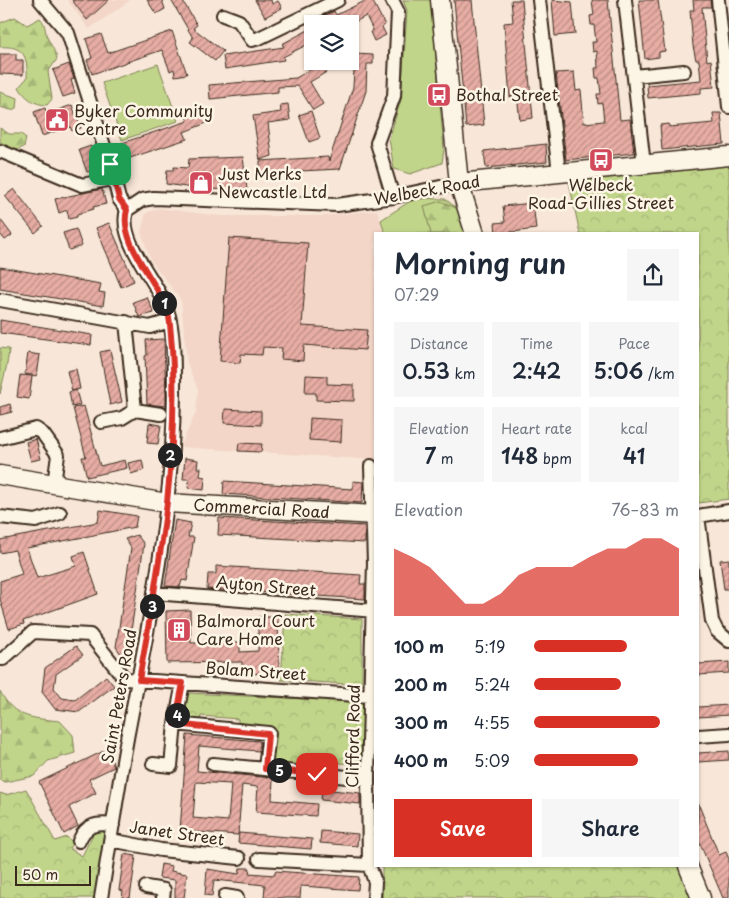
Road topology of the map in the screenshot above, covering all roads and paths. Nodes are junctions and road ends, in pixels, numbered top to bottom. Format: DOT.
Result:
graph roads {
  1 [pos="40,0"];
  2 [pos="338,0"];
  3 [pos="392,0"];
  4 [pos="440,0"];
  5 [pos="539,0"];
  6 [pos="625,0"];
  7 [pos="718,0"];
  8 [pos="223,15"];
  9 [pos="684,71"];
  10 [pos="634,76"];
  11 [pos="729,107"];
  12 [pos="105,149"];
  13 [pos="0,152"];
  14 [pos="729,156"];
  15 [pos="110,164"];
  16 [pos="644,165"];
  17 [pos="559,173"];
  18 [pos="112,178"];
  19 [pos="459,183"];
  20 [pos="393,197"];
  21 [pos="127,210"];
  22 [pos="474,232"];
  23 [pos="0,300"];
  24 [pos="170,321"];
  25 [pos="126,322"];
  26 [pos="135,410"];
  27 [pos="161,414"];
  28 [pos="101,422"];
  29 [pos="0,438"];
  30 [pos="371,466"];
  31 [pos="0,475"];
  32 [pos="54,484"];
  33 [pos="167,503"];
  34 [pos="729,511"];
  35 [pos="60,513"];
  36 [pos="374,515"];
  37 [pos="699,516"];
  38 [pos="0,518"];
  39 [pos="699,524"];
  40 [pos="154,593"];
  41 [pos="374,611"];
  42 [pos="729,641"];
  43 [pos="0,659"];
  44 [pos="139,680"];
  45 [pos="183,683"];
  46 [pos="370,696"];
  47 [pos="175,724"];
  48 [pos="729,734"];
  49 [pos="699,736"];
  50 [pos="153,764"];
  51 [pos="213,764"];
  52 [pos="265,769"];
  53 [pos="368,779"];
  54 [pos="113,825"];
  55 [pos="110,840"];
  56 [pos="79,841"];
  57 [pos="239,858"];
  58 [pos="259,859"];
  59 [pos="369,865"];
  60 [pos="688,867"];
  61 [pos="146,887"];
  62 [pos="101,898"];
  63 [pos="163,898"];
  64 [pos="374,898"];
  65 [pos="701,898"];
  1 -- 12 [label="street"];
  2 -- 8 [label="street"];
  3 -- 20 [label="street"];
  4 -- 19 [label="main road"];
  5 -- 17 [label="street"];
  6 -- 10 [label="street"];
  7 -- 11 [label="street"];
  9 -- 10 [label="street"];
  10 -- 16 [label="street"];
  13 -- 18 [label="street"];
  14 -- 16 [label="main road, Welbeck Road"];
  15 -- 18 [label="street"];
  16 -- 17 [label="main road, Welbeck Road"];
  17 -- 19 [label="main road, Welbeck Road"];
  18 -- 21 [label="street"];
  19 -- 20 [label="street, Welbeck Road"];
  19 -- 22 [label="main road"];
  20 -- 21 [label="street, Welbeck Road"];
  21 -- 24 [label="street, Saint Peters Road"];
  23 -- 25 [label="street"];
  24 -- 25 [label="street"];
  24 -- 33 [label="street, Saint Peters Road"];
  25 -- 26 [label="street"];
  26 -- 27 [label="street"];
  26 -- 28 [label="street"];
  29 -- 32 [label="street"];
  30 -- 36 [label="street, Clifford Road"];
  31 -- 32 [label="main road, Commercial Road"];
  32 -- 33 [label="main road, Commercial Road"];
  33 -- 36 [label="main road, Commercial Road"];
  33 -- 40 [label="street, Saint Peters Road"];
  34 -- 37 [label="street"];
  35 -- 38 [label="street"];
  36 -- 41 [label="street, Clifford Road"];
  39 -- 42 [label="street"];
  40 -- 41 [label="street, Ayton Street"];
  40 -- 44 [label="street, Saint Peters Road"];
  41 -- 46 [label="street, Clifford Road"];
  43 -- 44 [label="street"];
  44 -- 45 [label="street, Bolam Street"];
  44 -- 54 [label="street, Saint Peters Road"];
  45 -- 46 [label="street, Bolam Street"];
  45 -- 47 [label="street"];
  46 -- 53 [label="street, Clifford Road"];
  47 -- 50 [label="street"];
  47 -- 52 [label="street"];
  48 -- 49 [label="street"];
  51 -- 52 [label="street"];
  52 -- 53 [label="street"];
  53 -- 59 [label="street, Clifford Road"];
  54 -- 55 [label="street, Saint Peters Road"];
  54 -- 56 [label="street"];
  55 -- 57 [label="street, Janet Street"];
  55 -- 62 [label="street, Saint Peters Road"];
  58 -- 59 [label="street"];
  59 -- 64 [label="street, Clifford Road"];
  60 -- 65 [label="main road"];
  61 -- 63 [label="street"];
}
